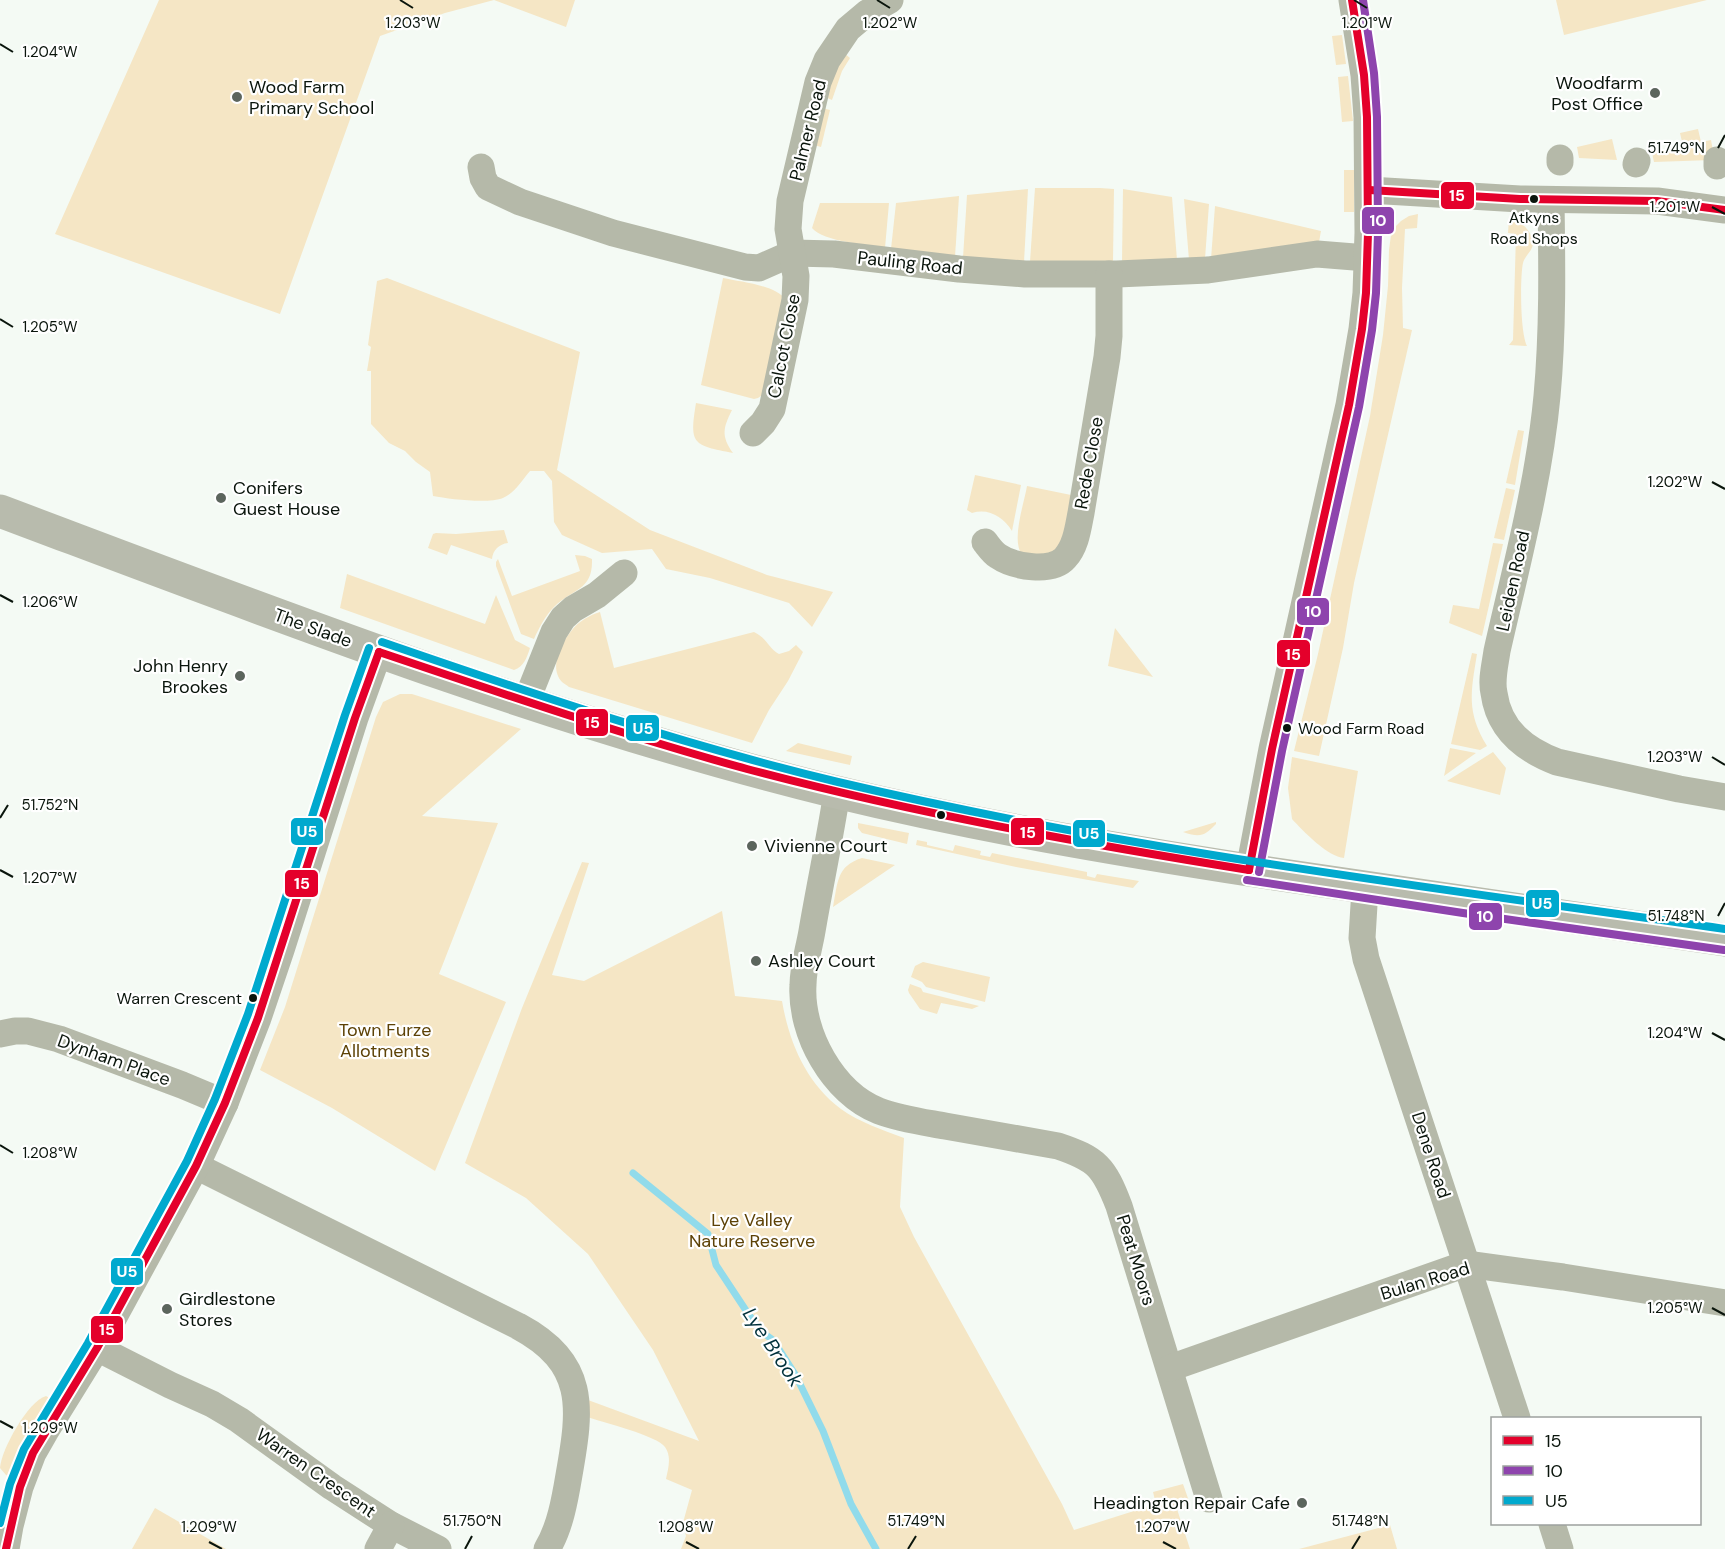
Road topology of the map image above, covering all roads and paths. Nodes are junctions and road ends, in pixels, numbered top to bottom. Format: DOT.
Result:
graph roads {
  1 [pos="890,0"];
  2 [pos="1352,0"];
  3 [pos="482,167"];
  4 [pos="1369,190"];
  5 [pos="1551,200"];
  6 [pos="1725,210"];
  7 [pos="793,253"];
  8 [pos="1368,258"];
  9 [pos="1109,274"];
  10 [pos="753,433"];
  11 [pos="0,512"];
  12 [pos="985,543"];
  13 [pos="624,573"];
  14 [pos="379,652"];
  15 [pos="526,702"];
  16 [pos="837,792"];
  17 [pos="1725,797"];
  18 [pos="1249,870"];
  19 [pos="1365,888"];
  20 [pos="1725,939"];
  21 [pos="0,1034"];
  22 [pos="225,1103"];
  23 [pos="196,1166"];
  24 [pos="1466,1264"];
  25 [pos="1725,1304"];
  26 [pos="97,1348"];
  27 [pos="1170,1368"];
  28 [pos="1516,1417"];
  29 [pos="1209,1499"];
  30 [pos="391,1525"];
  31 [pos="1552,1525"];
  32 [pos="6,1549"];
  33 [pos="378,1549"];
  34 [pos="438,1549"];
  35 [pos="547,1549"];
  36 [pos="1560,1549"];
  1 -- 7 [label="street, Palmer Road"];
  2 -- 4 [label="street"];
  3 -- 7 [label="street, Pauling Road"];
  4 -- 5 [label="street"];
  4 -- 8 [label="street"];
  5 -- 6 [label="street"];
  5 -- 17 [label="street, Leiden Road"];
  7 -- 9 [label="street, Pauling Road"];
  7 -- 10 [label="street, Calcot Close"];
  8 -- 9 [label="street, Pauling Road"];
  8 -- 18 [label="street"];
  9 -- 12 [label="street, Rede Close"];
  11 -- 14 [label="main road, The Slade"];
  13 -- 15 [label="street"];
  14 -- 15 [label="main road, The Slade"];
  14 -- 22 [label="street"];
  15 -- 16 [label="main road, The Slade"];
  16 -- 18 [label="main road, The Slade"];
  16 -- 27 [label="street, Peat Moors"];
  18 -- 19 [label="main road, The Slade"];
  19 -- 20 [label="main road, The Slade"];
  19 -- 24 [label="street, Dene Road"];
  21 -- 22 [label="street, Dynham Place"];
  22 -- 23 [label="street"];
  23 -- 26 [label="street"];
  23 -- 35 [label="street"];
  24 -- 25 [label="street, Bulan Road"];
  24 -- 27 [label="street, Bulan Road"];
  24 -- 28 [label="street, Dene Road"];
  26 -- 30 [label="street, Warren Crescent"];
  26 -- 32 [label="street"];
  27 -- 29 [label="street, Peat Moors"];
  30 -- 33 [label="street"];
  30 -- 34 [label="street, Warren Crescent"];
  31 -- 36 [label="street"];
}
